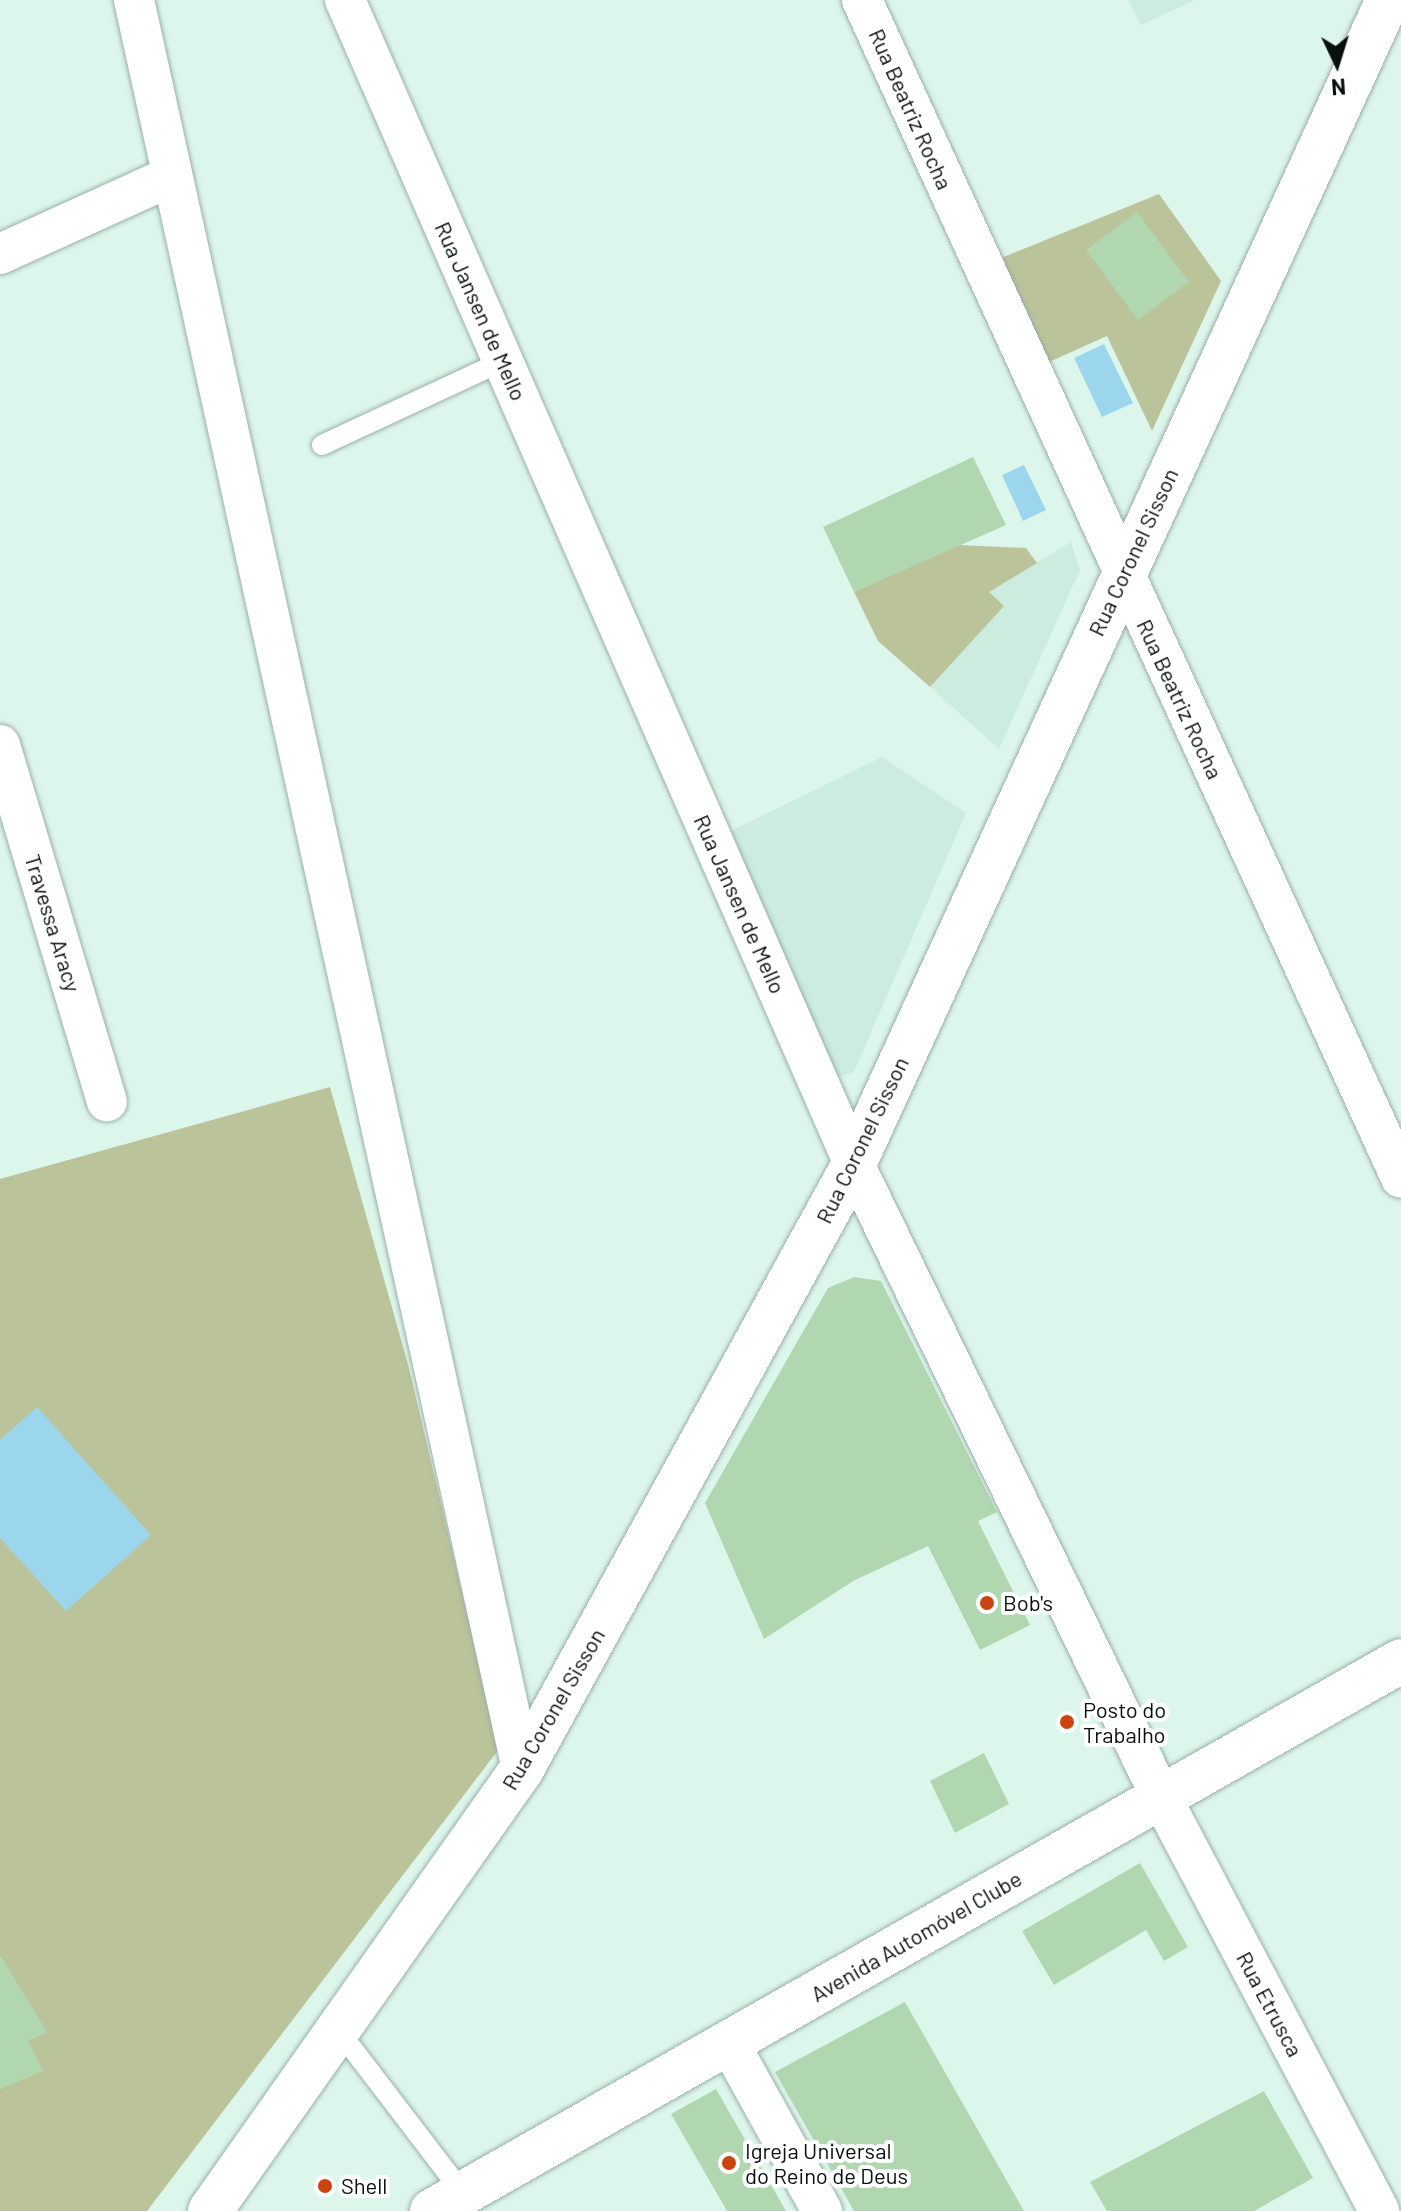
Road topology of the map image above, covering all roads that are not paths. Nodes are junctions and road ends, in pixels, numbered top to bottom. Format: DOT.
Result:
graph roads {
  1 [pos="134,0"];
  2 [pos="345,0"];
  3 [pos="862,0"];
  4 [pos="1390,9"];
  5 [pos="170,177"];
  6 [pos="0,254"];
  7 [pos="503,361"];
  8 [pos="322,445"];
  9 [pos="1122,574"];
  10 [pos="0,745"];
  11 [pos="107,1101"];
  12 [pos="854,1164"];
  13 [pos="1401,1178"];
  14 [pos="1401,1661"];
  15 [pos="522,1769"];
  16 [pos="1161,1797"];
  17 [pos="339,2031"];
  18 [pos="729,2043"];
  19 [pos="447,2202"];
  20 [pos="210,2211"];
  21 [pos="822,2211"];
  22 [pos="1379,2211"];
  1 -- 5 [label="street"];
  2 -- 7 [label="street, Rua Jansen de Mello"];
  3 -- 9 [label="street, Rua Beatriz Rocha"];
  4 -- 9 [label="main road, Rua Coronel Sisson"];
  5 -- 6 [label="street"];
  5 -- 15 [label="street"];
  7 -- 8 [label="lane"];
  7 -- 12 [label="street, Rua Jansen de Mello"];
  9 -- 12 [label="main road, Rua Coronel Sisson"];
  9 -- 13 [label="street, Rua Beatriz Rocha"];
  10 -- 11 [label="street, Travessa Aracy"];
  12 -- 15 [label="main road, Rua Coronel Sisson"];
  12 -- 16 [label="street, Rua Jansen de Mello"];
  14 -- 16 [label="main road, Avenida Automóvel Clube"];
  15 -- 17 [label="main road, Rua Coronel Sisson"];
  16 -- 18 [label="main road, Avenida Automóvel Clube"];
  16 -- 22 [label="street, Rua Etrusca"];
  17 -- 19 [label="lane"];
  17 -- 20 [label="main road, Rua Coronel Sisson"];
  18 -- 19 [label="main road, Avenida Automóvel Clube"];
  18 -- 21 [label="street"];
}
